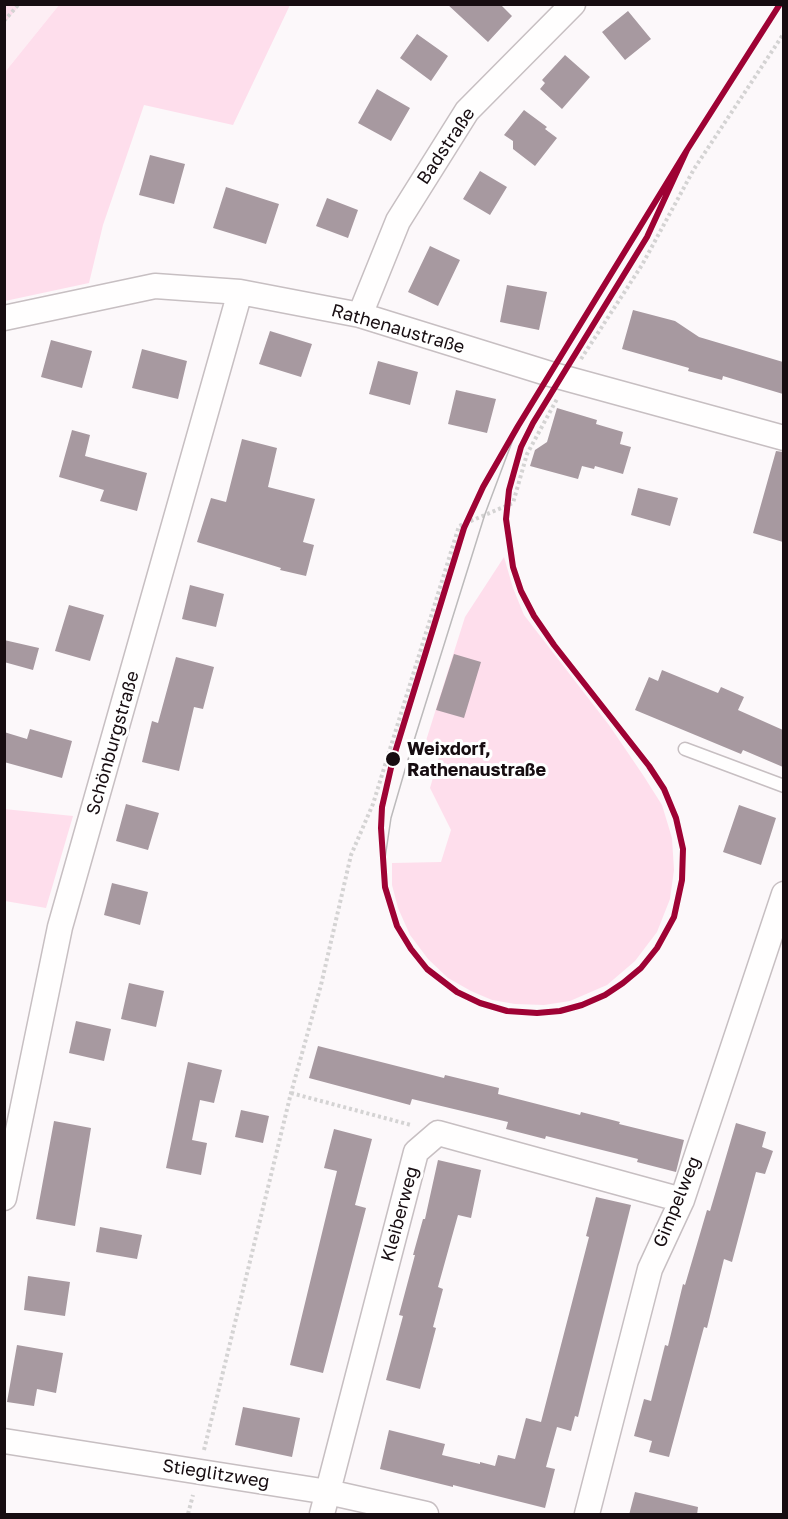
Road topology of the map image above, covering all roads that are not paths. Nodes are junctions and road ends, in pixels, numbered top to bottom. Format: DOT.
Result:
graph roads {
  1 [pos="573,4"];
  2 [pos="240,292"];
  3 [pos="360,315"];
  4 [pos="4,318"];
  5 [pos="783,438"];
  6 [pos="685,749"];
  7 [pos="783,786"];
  8 [pos="783,894"];
  9 [pos="5,1192"];
  10 [pos="682,1200"];
  11 [pos="4,1441"];
  12 [pos="325,1503"];
  13 [pos="426,1515"];
  14 [pos="587,1515"];
  1 -- 3 [label="street, Badstraße"];
  2 -- 3 [label="street, Rathenaustraße"];
  2 -- 4 [label="street, Rathenaustraße"];
  2 -- 9 [label="street, Schönburgstraße"];
  3 -- 5 [label="street, Rathenaustraße"];
  6 -- 7 [label="lane"];
  8 -- 10 [label="street, Gimpelweg"];
  10 -- 12 [label="street, Kleiberweg"];
  10 -- 14 [label="street, Gimpelweg"];
  11 -- 12 [label="street, Stieglitzweg"];
  12 -- 13 [label="street, Stieglitzweg"];
}
